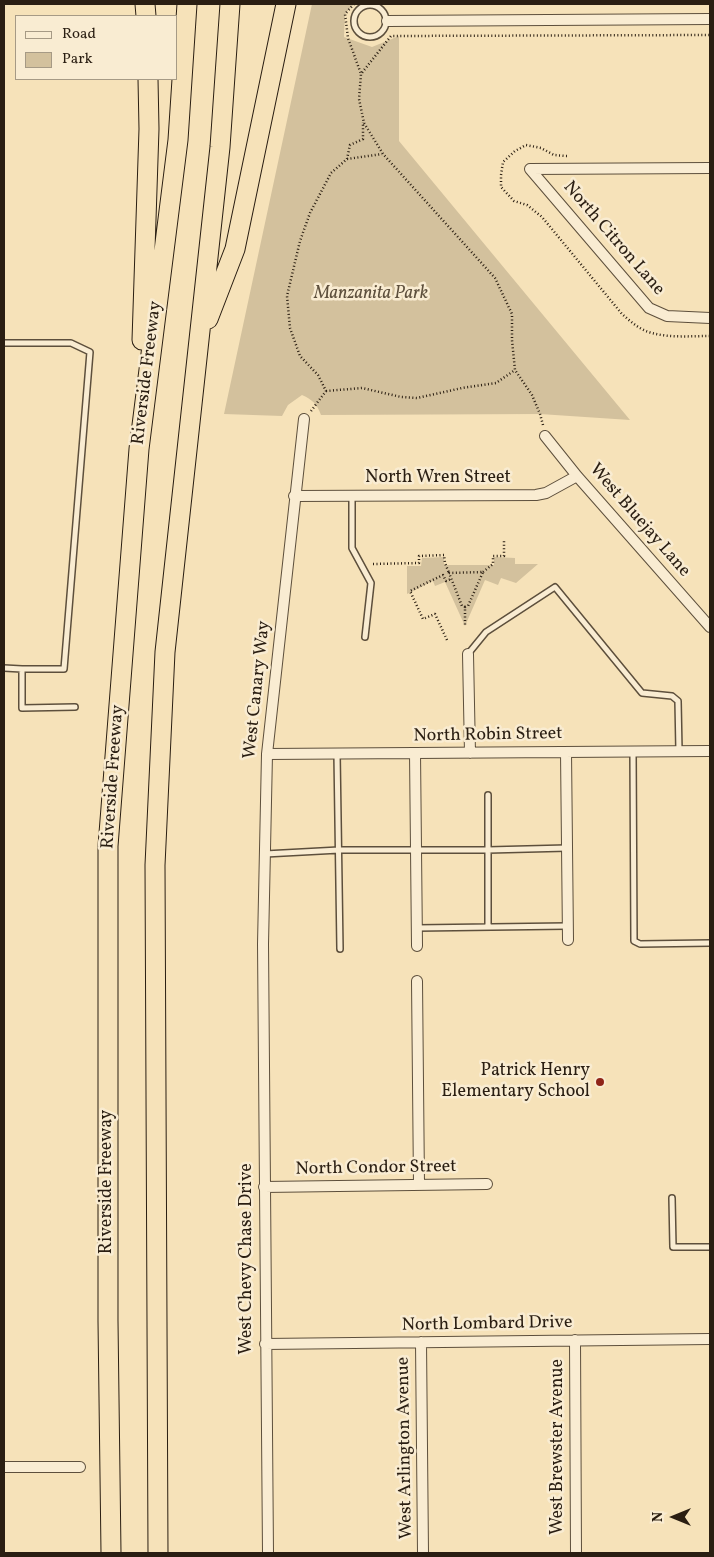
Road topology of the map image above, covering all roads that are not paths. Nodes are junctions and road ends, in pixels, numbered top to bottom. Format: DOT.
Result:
graph roads {
  1 [pos="187,4"];
  2 [pos="230,4"];
  3 [pos="286,4"];
  4 [pos="375,5"];
  5 [pos="710,19"];
  6 [pos="387,21"];
  7 [pos="148,80"];
  8 [pos="710,168"];
  9 [pos="710,318"];
  10 [pos="4,343"];
  11 [pos="199,344"];
  12 [pos="304,419"];
  13 [pos="545,436"];
  14 [pos="138,449"];
  15 [pos="577,476"];
  16 [pos="294,496"];
  17 [pos="352,496"];
  18 [pos="710,627"];
  19 [pos="365,637"];
  20 [pos="468,654"];
  21 [pos="4,668"];
  22 [pos="22,669"];
  23 [pos="75,707"];
  24 [pos="710,750"];
  25 [pos="633,751"];
  26 [pos="679,751"];
  27 [pos="566,752"];
  28 [pos="416,753"];
  29 [pos="470,753"];
  30 [pos="266,754"];
  31 [pos="337,754"];
  32 [pos="488,795"];
  33 [pos="567,848"];
  34 [pos="339,850"];
  35 [pos="488,850"];
  36 [pos="416,851"];
  37 [pos="265,854"];
  38 [pos="488,926"];
  39 [pos="568,926"];
  40 [pos="416,928"];
  41 [pos="568,940"];
  42 [pos="710,943"];
  43 [pos="416,946"];
  44 [pos="340,949"];
  45 [pos="263,965"];
  46 [pos="417,981"];
  47 [pos="487,1184"];
  48 [pos="419,1185"];
  49 [pos="264,1187"];
  50 [pos="672,1198"];
  51 [pos="710,1247"];
  52 [pos="710,1339"];
  53 [pos="575,1340"];
  54 [pos="421,1342"];
  55 [pos="265,1344"];
  56 [pos="4,1467"];
  57 [pos="80,1467"];
  58 [pos="111,1553"];
  59 [pos="158,1553"];
  60 [pos="268,1553"];
  61 [pos="423,1553"];
  62 [pos="576,1553"];
  1 -- 14 [label="highway, Riverside Freeway"];
  2 -- 11 [label="highway"];
  3 -- 11 [label="highway"];
  4 -- 6 [label="lane"];
  4 -- 6 [label="lane"];
  5 -- 6 [label="street"];
  7 -- 14 [label="highway"];
  8 -- 9 [label="street, North Citron Lane"];
  10 -- 22 [label="lane"];
  11 -- 59 [label="highway"];
  12 -- 16 [label="street, West Canary Way"];
  13 -- 15 [label="street, West Bluejay Lane"];
  14 -- 58 [label="highway, Riverside Freeway"];
  15 -- 17 [label="street, North Wren Street"];
  15 -- 18 [label="street, West Bluejay Lane"];
  16 -- 17 [label="street, North Wren Street"];
  16 -- 30 [label="street, West Canary Way"];
  17 -- 19 [label="lane"];
  20 -- 26 [label="lane"];
  20 -- 29 [label="street"];
  21 -- 22 [label="lane"];
  22 -- 23 [label="lane"];
  24 -- 26 [label="street, North Robin Street"];
  25 -- 26 [label="street, North Robin Street"];
  25 -- 27 [label="street, North Robin Street"];
  25 -- 42 [label="lane"];
  27 -- 29 [label="street, North Robin Street"];
  27 -- 33 [label="street"];
  28 -- 29 [label="street, North Robin Street"];
  28 -- 31 [label="street, North Robin Street"];
  28 -- 36 [label="street"];
  30 -- 31 [label="street, North Robin Street"];
  30 -- 37 [label="street, West Canary Way"];
  31 -- 34 [label="lane"];
  32 -- 35 [label="lane"];
  33 -- 35 [label="lane"];
  33 -- 39 [label="street"];
  34 -- 36 [label="lane"];
  34 -- 37 [label="lane"];
  34 -- 44 [label="lane"];
  35 -- 36 [label="lane"];
  35 -- 38 [label="lane"];
  36 -- 40 [label="street"];
  37 -- 45 [label="street, West Canary Way"];
  38 -- 39 [label="lane"];
  38 -- 40 [label="lane"];
  39 -- 41 [label="street"];
  40 -- 43 [label="street"];
  45 -- 49 [label="street, West Chevy Chase Drive"];
  46 -- 48 [label="street"];
  47 -- 48 [label="street, North Condor Street"];
  48 -- 49 [label="street, North Condor Street"];
  49 -- 55 [label="street, West Chevy Chase Drive"];
  50 -- 51 [label="lane"];
  52 -- 53 [label="street, North Lombard Drive"];
  53 -- 54 [label="street, North Lombard Drive"];
  53 -- 62 [label="street, West Brewster Avenue"];
  54 -- 55 [label="street, North Lombard Drive"];
  54 -- 61 [label="street, West Arlington Avenue"];
  55 -- 60 [label="street, West Chevy Chase Drive"];
  56 -- 57 [label="street"];
}
